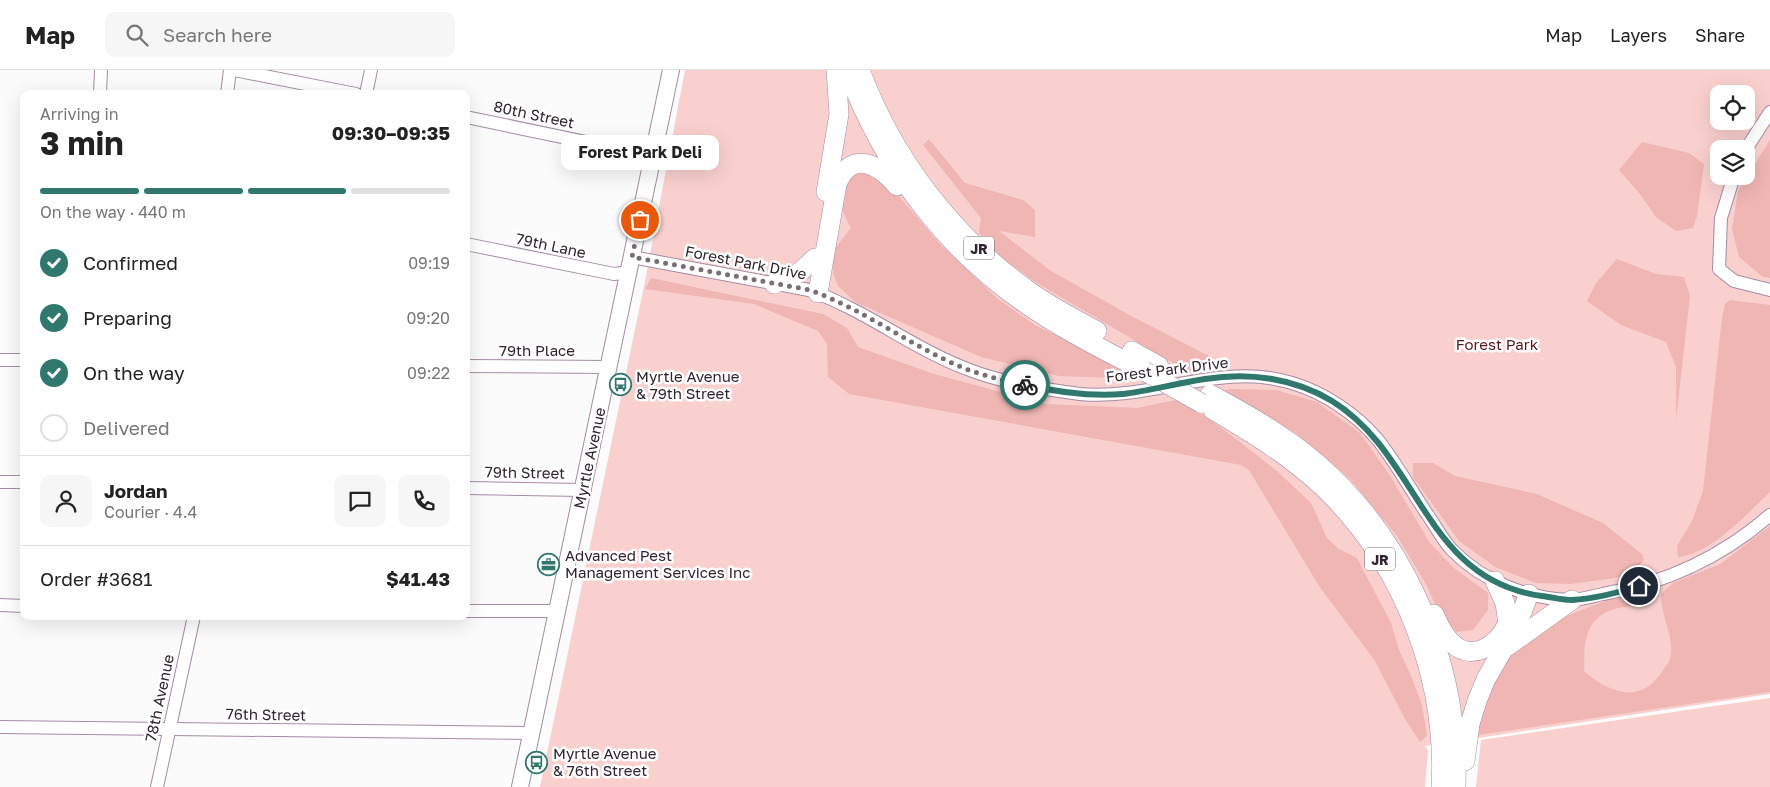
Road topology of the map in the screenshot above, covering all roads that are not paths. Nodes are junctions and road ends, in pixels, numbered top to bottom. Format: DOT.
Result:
graph roads {
  1 [pos="101,70"];
  2 [pos="230,70"];
  3 [pos="234,70"];
  4 [pos="371,70"];
  5 [pos="671,70"];
  6 [pos="836,70"];
  7 [pos="846,70"];
  8 [pos="860,70"];
  9 [pos="100,90"];
  10 [pos="228,90"];
  11 [pos="336,90"];
  12 [pos="367,90"];
  13 [pos="1770,112"];
  14 [pos="470,118"];
  15 [pos="1752,140"];
  16 [pos="653,156"];
  17 [pos="1731,185"];
  18 [pos="952,242"];
  19 [pos="470,245"];
  20 [pos="815,258"];
  21 [pos="630,265"];
  22 [pos="774,284"];
  23 [pos="1770,290"];
  24 [pos="814,292"];
  25 [pos="0,360"];
  26 [pos="20,360"];
  27 [pos="470,366"];
  28 [pos="608,367"];
  29 [pos="1151,368"];
  30 [pos="1206,398"];
  31 [pos="0,482"];
  32 [pos="20,482"];
  33 [pos="470,488"];
  34 [pos="582,490"];
  35 [pos="1770,515"];
  36 [pos="1407,578"];
  37 [pos="1495,582"];
  38 [pos="1525,593"];
  39 [pos="1572,600"];
  40 [pos="0,605"];
  41 [pos="20,606"];
  42 [pos="470,611"];
  43 [pos="557,611"];
  44 [pos="193,620"];
  45 [pos="1508,624"];
  46 [pos="1505,648"];
  47 [pos="0,727"];
  48 [pos="169,729"];
  49 [pos="531,733"];
  50 [pos="158,787"];
  51 [pos="520,787"];
  52 [pos="1441,787"];
  53 [pos="1456,787"];
  54 [pos="1461,787"];
  1 -- 9 [label="street"];
  2 -- 10 [label="street"];
  3 -- 11 [label="street"];
  4 -- 12 [label="street"];
  5 -- 16 [label="main road, Myrtle Avenue"];
  6 -- 20 [label="highway"];
  7 -- 18 [label="highway, JR"];
  8 -- 29 [label="highway, JR"];
  13 -- 15 [label="street"];
  14 -- 16 [label="street, 80th Street"];
  16 -- 21 [label="main road, Myrtle Avenue"];
  17 -- 23 [label="street"];
  18 -- 24 [label="highway"];
  18 -- 29 [label="highway, JR"];
  19 -- 21 [label="street, 79th Lane"];
  20 -- 22 [label="highway"];
  20 -- 24 [label="highway"];
  21 -- 22 [label="street, Forest Park Drive"];
  21 -- 28 [label="main road, Myrtle Avenue"];
  22 -- 24 [label="street, Forest Park Drive"];
  24 -- 37 [label="street, Forest Park Drive"];
  25 -- 26 [label="street"];
  27 -- 28 [label="street, 79th Place"];
  28 -- 34 [label="main road, Myrtle Avenue"];
  29 -- 30 [label="highway, JR, bridge"];
  30 -- 36 [label="highway, JR"];
  30 -- 52 [label="highway, JR"];
  31 -- 32 [label="street"];
  33 -- 34 [label="street, 79th Street"];
  34 -- 43 [label="main road, Myrtle Avenue"];
  35 -- 39 [label="street, Forest Park Drive"];
  36 -- 45 [label="highway"];
  36 -- 53 [label="highway, JR"];
  37 -- 38 [label="street, Forest Park Drive"];
  37 -- 45 [label="highway"];
  38 -- 39 [label="street, Forest Park Drive"];
  38 -- 45 [label="highway"];
  38 -- 46 [label="highway"];
  39 -- 46 [label="highway"];
  40 -- 41 [label="street"];
  42 -- 43 [label="street"];
  43 -- 49 [label="main road, Myrtle Avenue"];
  44 -- 48 [label="street, 78th Avenue"];
  46 -- 54 [label="highway"];
  47 -- 48 [label="street, 76th Street"];
  48 -- 49 [label="street, 76th Street"];
  48 -- 50 [label="street, 78th Avenue"];
  49 -- 51 [label="main road, Myrtle Avenue"];
}
